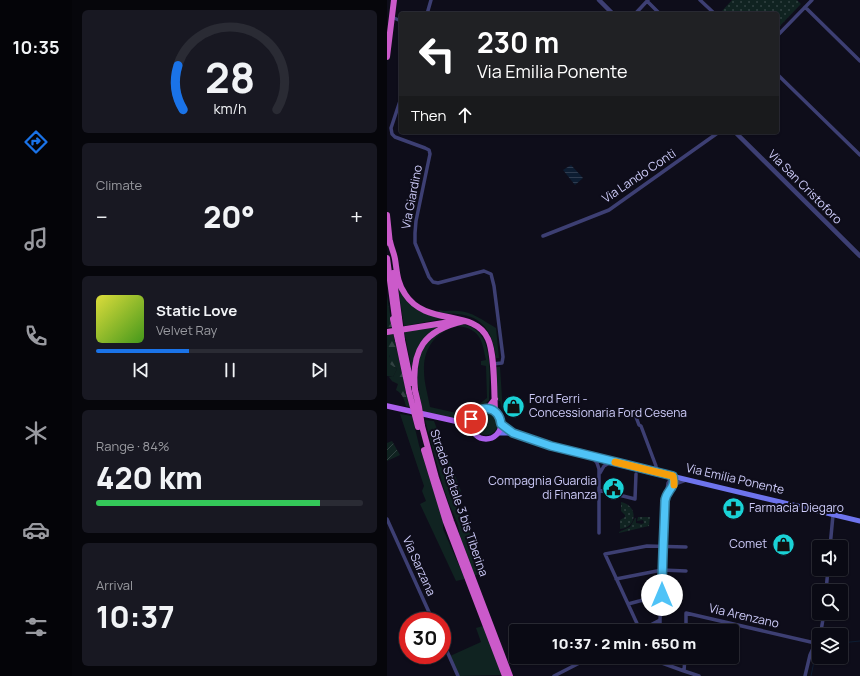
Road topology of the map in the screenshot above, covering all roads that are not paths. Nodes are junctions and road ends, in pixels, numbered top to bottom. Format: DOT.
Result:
graph roads {
  1 [pos="390,0"];
  2 [pos="394,0"];
  3 [pos="431,0"];
  4 [pos="599,0"];
  5 [pos="700,0"];
  6 [pos="813,0"];
  7 [pos="648,1"];
  8 [pos="805,7"];
  9 [pos="428,12"];
  10 [pos="611,12"];
  11 [pos="637,12"];
  12 [pos="658,12"];
  13 [pos="713,12"];
  14 [pos="394,18"];
  15 [pos="387,20"];
  16 [pos="399,20"];
  17 [pos="779,34"];
  18 [pos="387,57"];
  19 [pos="860,61"];
  20 [pos="779,76"];
  21 [pos="399,104"];
  22 [pos="716,134"];
  23 [pos="737,134"];
  24 [pos="860,155"];
  25 [pos="387,215"];
  26 [pos="543,236"];
  27 [pos="389,241"];
  28 [pos="860,256"];
  29 [pos="387,258"];
  30 [pos="387,291"];
  31 [pos="395,318"];
  32 [pos="465,321"];
  33 [pos="387,332"];
  34 [pos="492,364"];
  35 [pos="412,391"];
  36 [pos="495,399"];
  37 [pos="387,406"];
  38 [pos="488,408"];
  39 [pos="495,412"];
  40 [pos="636,417"];
  41 [pos="471,419"];
  42 [pos="455,421"];
  43 [pos="501,424"];
  44 [pos="471,429"];
  45 [pos="498,433"];
  46 [pos="513,433"];
  47 [pos="592,457"];
  48 [pos="602,459"];
  49 [pos="612,462"];
  50 [pos="600,469"];
  51 [pos="656,472"];
  52 [pos="636,474"];
  53 [pos="664,474"];
  54 [pos="672,476"];
  55 [pos="687,480"];
  56 [pos="668,483"];
  57 [pos="673,486"];
  58 [pos="599,490"];
  59 [pos="666,498"];
  60 [pos="833,515"];
  61 [pos="387,519"];
  62 [pos="860,521"];
  63 [pos="391,528"];
  64 [pos="387,531"];
  65 [pos="599,533"];
  66 [pos="831,540"];
  67 [pos="663,546"];
  68 [pos="685,547"];
  69 [pos="662,570"];
  70 [pos="686,572"];
  71 [pos="616,579"];
  72 [pos="662,595"];
  73 [pos="628,604"];
  74 [pos="429,612"];
  75 [pos="660,620"];
  76 [pos="636,624"];
  77 [pos="652,624"];
  78 [pos="660,624"];
  79 [pos="686,624"];
  80 [pos="733,624"];
  81 [pos="739,625"];
  82 [pos="812,642"];
  83 [pos="812,650"];
  84 [pos="501,659"];
  85 [pos="451,660"];
  86 [pos="577,664"];
  87 [pos="665,664"];
  88 [pos="685,664"];
  89 [pos="685,671"];
  90 [pos="458,676"];
  91 [pos="505,676"];
  92 [pos="510,676"];
  93 [pos="554,676"];
  94 [pos="699,676"];
  95 [pos="805,676"];
  1 -- 15 [label="highway"];
  2 -- 18 [label="highway"];
  3 -- 9 [label="street"];
  4 -- 10 [label="street"];
  5 -- 13 [label="street"];
  6 -- 8 [label="street"];
  7 -- 11 [label="street"];
  7 -- 12 [label="street"];
  8 -- 17 [label="street"];
  8 -- 19 [label="street"];
  14 -- 16 [label="street"];
  20 -- 24 [label="street"];
  21 -- 34 [label="street, Via Giardino"];
  22 -- 26 [label="street, Via Lando Conti"];
  23 -- 28 [label="street, Via San Cristoforo"];
  25 -- 27 [label="highway"];
  27 -- 31 [label="highway"];
  27 -- 32 [label="highway"];
  29 -- 31 [label="highway"];
  30 -- 31 [label="highway"];
  31 -- 35 [label="highway, bridge"];
  32 -- 33 [label="highway"];
  32 -- 34 [label="highway"];
  32 -- 35 [label="highway"];
  34 -- 36 [label="highway"];
  35 -- 84 [label="highway, Strada Statale 3 bis Tiberina, bridge"];
  36 -- 38 [label="highway"];
  36 -- 39 [label="highway"];
  37 -- 42 [label="main road"];
  38 -- 39 [label="main road"];
  38 -- 41 [label="main road"];
  39 -- 43 [label="main road"];
  40 -- 51 [label="street"];
  41 -- 42 [label="main road"];
  41 -- 44 [label="main road"];
  42 -- 44 [label="main road"];
  43 -- 45 [label="main road"];
  43 -- 46 [label="main road, Via Emilia Ponente"];
  44 -- 45 [label="main road"];
  45 -- 46 [label="main road, Via Emilia Ponente"];
  46 -- 47 [label="main road, Via Emilia Ponente"];
  47 -- 48 [label="main road, Via Emilia Ponente"];
  47 -- 50 [label="street"];
  48 -- 49 [label="main road, Via Emilia Ponente"];
  48 -- 50 [label="street"];
  49 -- 50 [label="street"];
  49 -- 51 [label="main road, Via Emilia Ponente"];
  50 -- 58 [label="street"];
  51 -- 53 [label="main road, Via Emilia Ponente"];
  52 -- 58 [label="street"];
  53 -- 54 [label="main road, Via Emilia Ponente"];
  53 -- 56 [label="street"];
  54 -- 55 [label="main road, Via Emilia Ponente"];
  54 -- 56 [label="street"];
  54 -- 57 [label="street"];
  55 -- 57 [label="street"];
  55 -- 60 [label="main road, Via Emilia Ponente"];
  56 -- 59 [label="street"];
  57 -- 59 [label="street"];
  58 -- 65 [label="street"];
  59 -- 67 [label="street"];
  60 -- 62 [label="main road, Via Emilia Ponente"];
  60 -- 66 [label="street"];
  61 -- 63 [label="street, Via Sarzana"];
  63 -- 64 [label="street"];
  63 -- 74 [label="street, Via Sarzana"];
  67 -- 68 [label="street"];
  67 -- 69 [label="street"];
  67 -- 71 [label="street"];
  69 -- 70 [label="street"];
  69 -- 71 [label="street"];
  69 -- 72 [label="street"];
  71 -- 73 [label="street"];
  72 -- 73 [label="street"];
  72 -- 75 [label="street"];
  73 -- 76 [label="street"];
  75 -- 77 [label="street"];
  75 -- 78 [label="street"];
  79 -- 80 [label="street, Via Arenzano"];
  81 -- 82 [label="street, Via Arenzano"];
  83 -- 95 [label="street"];
  84 -- 91 [label="highway, Strada Statale 3 bis Tiberina"];
  84 -- 92 [label="highway, Strada Statale 3 bis Tiberina"];
  85 -- 90 [label="street"];
  86 -- 93 [label="street"];
  87 -- 89 [label="street"];
  88 -- 89 [label="street"];
  89 -- 94 [label="street"];
}
